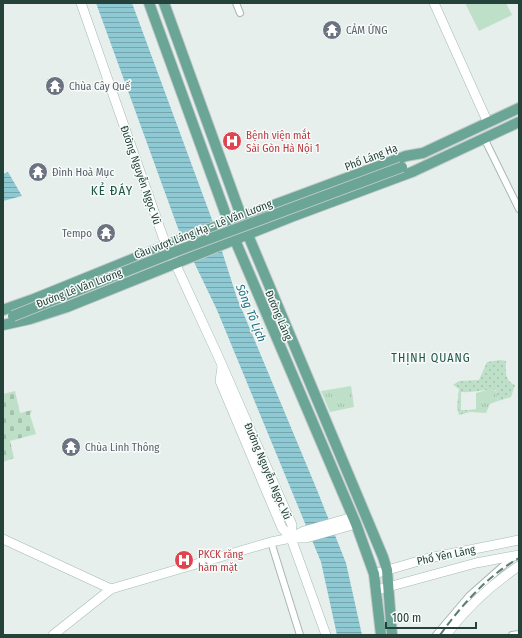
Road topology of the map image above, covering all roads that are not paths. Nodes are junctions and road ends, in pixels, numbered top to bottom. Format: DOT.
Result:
graph roads {
  1 [pos="81,3"];
  2 [pos="149,3"];
  3 [pos="164,3"];
  4 [pos="236,3"];
  5 [pos="434,3"];
  6 [pos="240,13"];
  7 [pos="519,108"];
  8 [pos="519,122"];
  9 [pos="488,123"];
  10 [pos="484,138"];
  11 [pos="422,153"];
  12 [pos="428,164"];
  13 [pos="402,167"];
  14 [pos="286,202"];
  15 [pos="519,209"];
  16 [pos="242,217"];
  17 [pos="291,217"];
  18 [pos="229,222"];
  19 [pos="248,235"];
  20 [pos="235,240"];
  21 [pos="172,243"];
  22 [pos="129,261"];
  23 [pos="180,262"];
  24 [pos="137,278"];
  25 [pos="3,310"];
  26 [pos="8,316"];
  27 [pos="3,322"];
  28 [pos="3,325"];
  29 [pos="335,443"];
  30 [pos="323,448"];
  31 [pos="351,522"];
  32 [pos="291,538"];
  33 [pos="3,539"];
  34 [pos="519,540"];
  35 [pos="271,542"];
  36 [pos="517,555"];
  37 [pos="519,566"];
  38 [pos="387,570"];
  39 [pos="374,574"];
  40 [pos="389,587"];
  41 [pos="111,589"];
  42 [pos="377,590"];
  43 [pos="519,634"];
  44 [pos="53,635"];
  45 [pos="300,635"];
  46 [pos="326,635"];
  47 [pos="381,635"];
  48 [pos="392,635"];
  49 [pos="436,635"];
  50 [pos="446,635"];
  51 [pos="512,635"];
  1 -- 21 [label="main road, Đường Nguyễn Ngọc Vũ"];
  2 -- 18 [label="main road, Đường Láng"];
  3 -- 16 [label="main road, Đường Láng"];
  4 -- 6 [label="street"];
  5 -- 9 [label="main road"];
  7 -- 9 [label="main road, Phố Láng Hạ"];
  8 -- 10 [label="main road"];
  9 -- 11 [label="main road, Phố Láng Hạ"];
  10 -- 12 [label="main road"];
  10 -- 15 [label="street"];
  11 -- 13 [label="main road, Cầu vượt Láng Hạ - Lê Văn Lương"];
  11 -- 14 [label="main road, Phố Láng Hạ"];
  12 -- 13 [label="main road, Cầu vượt Láng Hạ - Lê Văn Lương"];
  12 -- 17 [label="main road"];
  13 -- 26 [label="main road, Cầu vượt Láng Hạ - Lê Văn Lương, bridge"];
  14 -- 16 [label="main road, Phố Láng Hạ"];
  14 -- 17 [label="main road"];
  16 -- 18 [label="main road, Phố Láng Hạ"];
  16 -- 19 [label="main road, Đường Láng"];
  17 -- 19 [label="main road"];
  18 -- 20 [label="main road, Đường Láng"];
  18 -- 21 [label="main road, Đường Lê Văn Lương"];
  19 -- 20 [label="main road"];
  19 -- 29 [label="main road, Đường Láng"];
  20 -- 23 [label="main road, Đường Lê Văn Lương"];
  20 -- 30 [label="main road, Đường Láng"];
  21 -- 22 [label="main road, Đường Lê Văn Lương"];
  21 -- 23 [label="main road, Đường Nguyễn Ngọc Vũ"];
  22 -- 24 [label="main road"];
  22 -- 25 [label="main road, Đường Lê Văn Lương"];
  23 -- 24 [label="main road, Đường Lê Văn Lương"];
  23 -- 32 [label="main road, Đường Nguyễn Ngọc Vũ"];
  24 -- 28 [label="main road, Đường Lê Văn Lương"];
  26 -- 27 [label="main road, Cầu vượt Láng Hạ - Lê Văn Lương"];
  29 -- 30 [label="main road"];
  29 -- 38 [label="main road, Đường Láng"];
  30 -- 31 [label="main road, Đường Láng"];
  31 -- 32 [label="main road"];
  31 -- 39 [label="main road, Đường Láng"];
  32 -- 35 [label="main road"];
  32 -- 46 [label="main road, Đường Nguyễn Ngọc Vũ"];
  33 -- 41 [label="main road"];
  34 -- 38 [label="main road, Phố Yên Lãng"];
  35 -- 41 [label="main road"];
  35 -- 45 [label="street"];
  36 -- 40 [label="main road, Phố Yên Lãng"];
  36 -- 49 [label="street"];
  37 -- 50 [label="main road"];
  38 -- 39 [label="main road, Phố Yên Lãng"];
  38 -- 40 [label="main road, Đường Láng"];
  39 -- 42 [label="main road, Đường Láng"];
  40 -- 42 [label="main road, Phố Yên Lãng"];
  40 -- 48 [label="main road, Đường Láng"];
  41 -- 44 [label="main road"];
  42 -- 47 [label="main road, Đường Láng"];
  43 -- 51 [label="street"];
}
